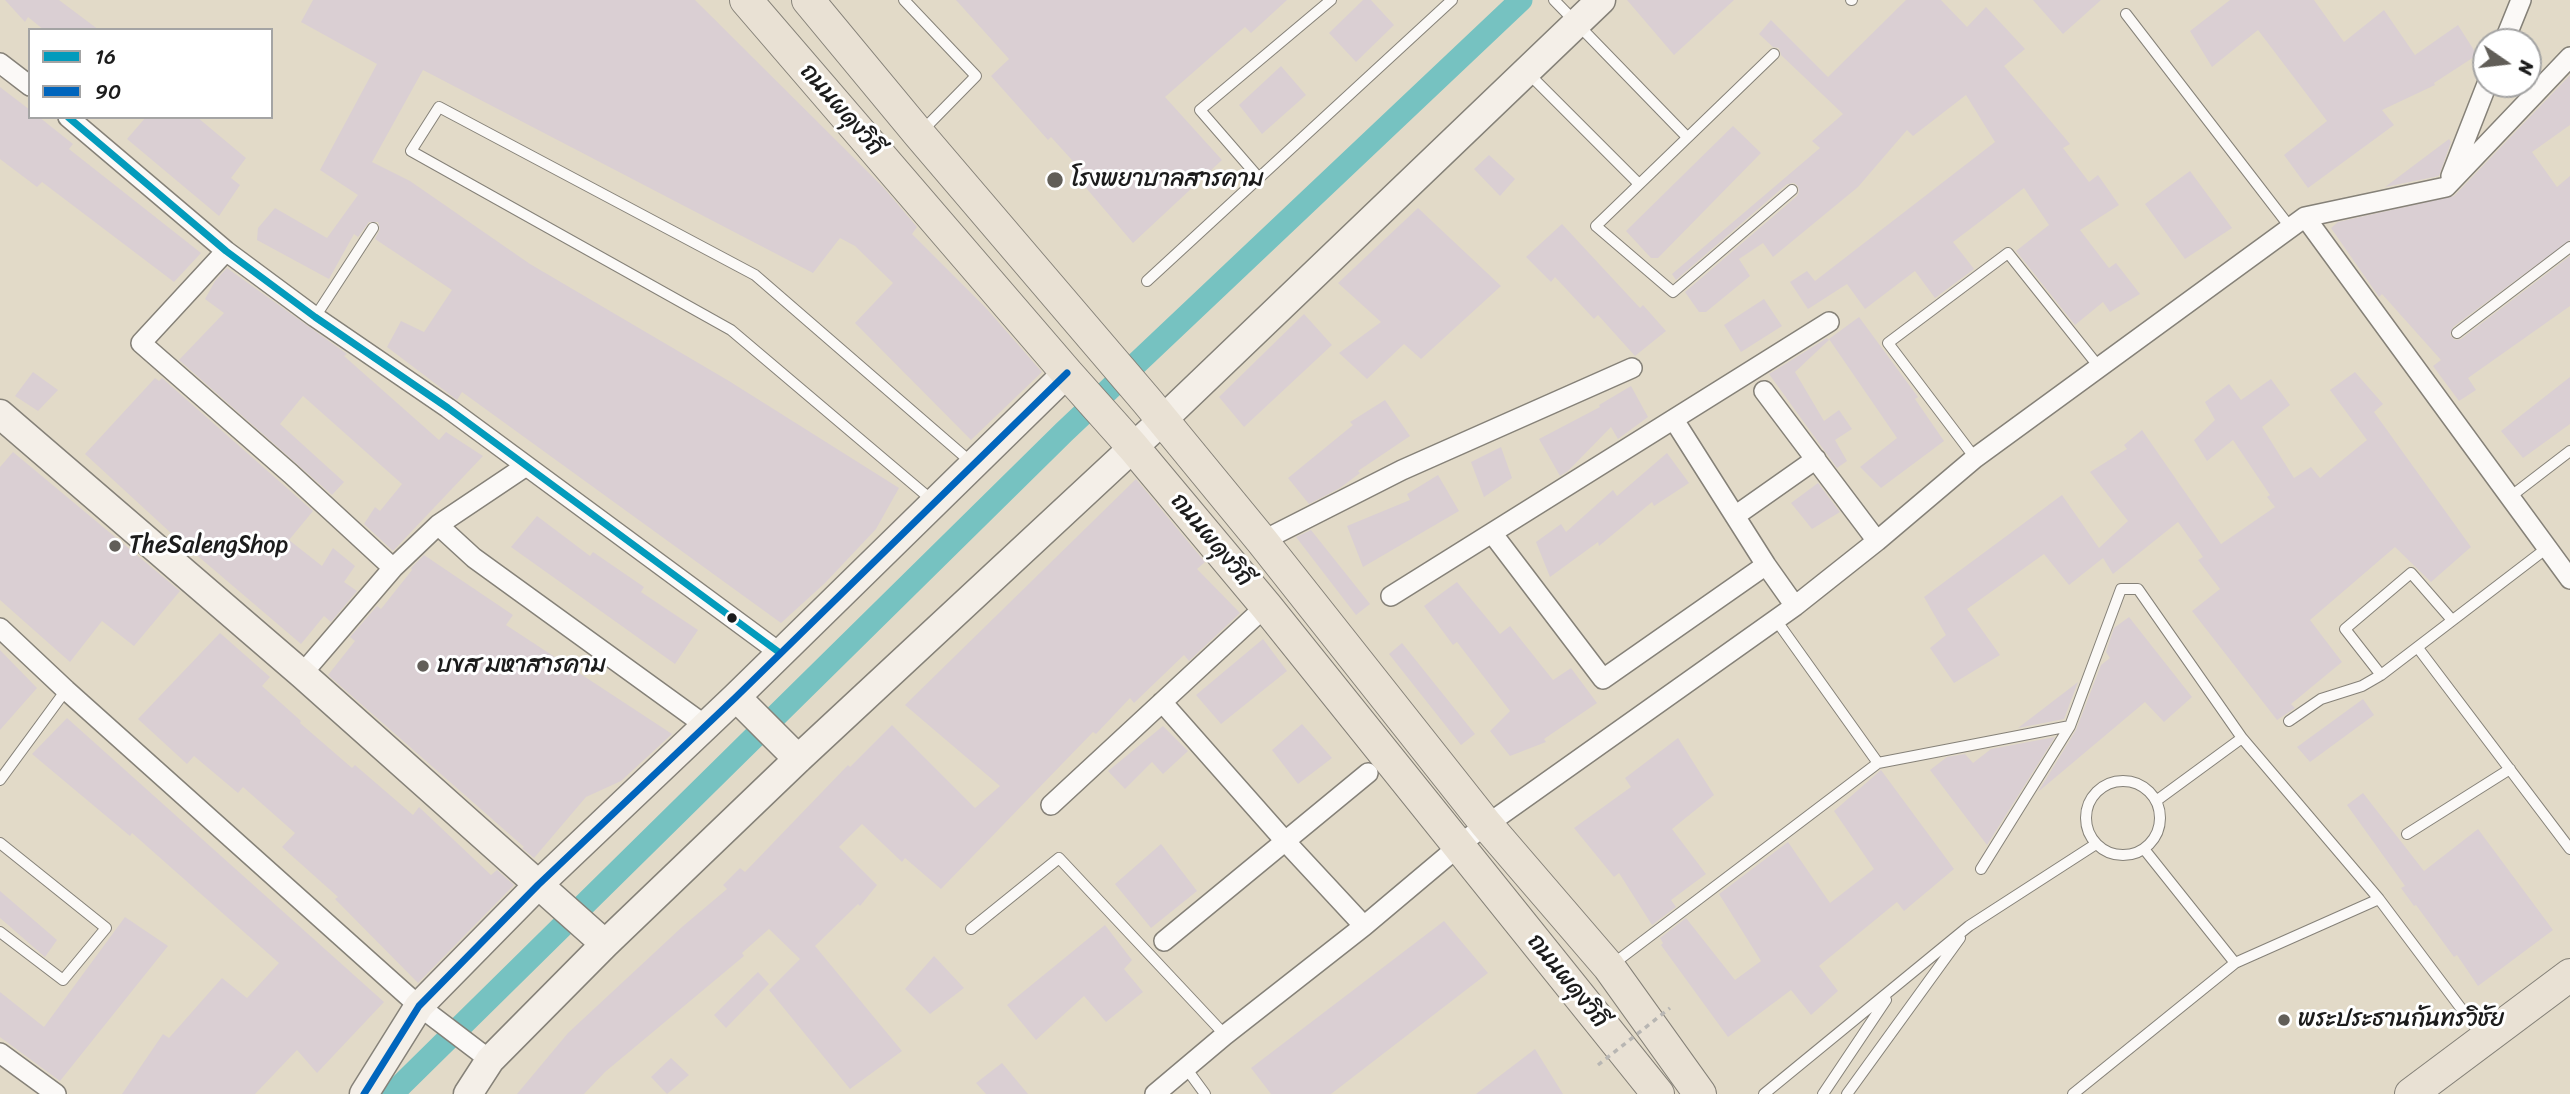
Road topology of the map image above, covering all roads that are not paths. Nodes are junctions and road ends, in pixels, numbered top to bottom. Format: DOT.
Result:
graph roads {
  1 [pos="746,0"];
  2 [pos="808,0"];
  3 [pos="904,0"];
  4 [pos="1331,0"];
  5 [pos="1452,0"];
  6 [pos="1554,0"];
  7 [pos="1601,0"];
  8 [pos="2521,0"];
  9 [pos="2126,14"];
  10 [pos="1570,15"];
  11 [pos="2510,28"];
  12 [pos="1774,54"];
  13 [pos="2570,57"];
  14 [pos="0,63"];
  15 [pos="1526,71"];
  16 [pos="28,84"];
  17 [pos="2481,98"];
  18 [pos="70,119"];
  19 [pos="919,134"];
  20 [pos="1688,138"];
  21 [pos="1259,178"];
  22 [pos="1639,184"];
  23 [pos="2446,187"];
  24 [pos="1792,190"];
  25 [pos="2298,222"];
  26 [pos="373,228"];
  27 [pos="2570,247"];
  28 [pos="226,251"];
  29 [pos="1147,281"];
  30 [pos="315,317"];
  31 [pos="1829,322"];
  32 [pos="2457,333"];
  33 [pos="1632,368"];
  34 [pos="2099,368"];
  35 [pos="1075,383"];
  36 [pos="1764,391"];
  37 [pos="1155,410"];
  38 [pos="1674,420"];
  39 [pos="3,422"];
  40 [pos="1125,438"];
  41 [pos="2570,451"];
  42 [pos="1975,458"];
  43 [pos="1816,459"];
  44 [pos="973,464"];
  45 [pos="526,466"];
  46 [pos="2510,497"];
  47 [pos="933,502"];
  48 [pos="1735,516"];
  49 [pos="438,525"];
  50 [pos="1492,533"];
  51 [pos="1262,541"];
  52 [pos="1877,541"];
  53 [pos="2547,548"];
  54 [pos="1766,565"];
  55 [pos="393,568"];
  56 [pos="2570,579"];
  57 [pos="1391,596"];
  58 [pos="1266,606"];
  59 [pos="1795,606"];
  60 [pos="1776,620"];
  61 [pos="2452,621"];
  62 [pos="2,634"];
  63 [pos="2418,648"];
  64 [pos="780,653"];
  65 [pos="302,674"];
  66 [pos="2381,675"];
  67 [pos="66,691"];
  68 [pos="736,697"];
  69 [pos="1162,702"];
  70 [pos="2289,722"];
  71 [pos="706,726"];
  72 [pos="2070,726"];
  73 [pos="2242,738"];
  74 [pos="797,759"];
  75 [pos="1878,763"];
  76 [pos="2510,769"];
  77 [pos="1368,773"];
  78 [pos="0,780"];
  79 [pos="2156,802"];
  80 [pos="1051,805"];
  81 [pos="1486,824"];
  82 [pos="2407,834"];
  83 [pos="1285,841"];
  84 [pos="0,843"];
  85 [pos="2096,844"];
  86 [pos="1459,846"];
  87 [pos="2144,849"];
  88 [pos="2570,849"];
  89 [pos="1981,869"];
  90 [pos="538,885"];
  91 [pos="2379,899"];
  92 [pos="1364,926"];
  93 [pos="1969,926"];
  94 [pos="971,929"];
  95 [pos="0,932"];
  96 [pos="1164,941"];
  97 [pos="605,943"];
  98 [pos="2235,963"];
  99 [pos="1609,967"];
  100 [pos="2570,975"];
  101 [pos="1893,990"];
  102 [pos="419,1006"];
  103 [pos="1225,1035"];
  104 [pos="2483,1038"];
  105 [pos="0,1053"];
  106 [pos="490,1060"];
  107 [pos="1186,1068"];
  108 [pos="1162,1092"];
  109 [pos="1652,1092"];
  110 [pos="56,1094"];
  111 [pos="364,1094"];
  112 [pos="468,1094"];
  113 [pos="1205,1094"];
  114 [pos="1700,1094"];
  115 [pos="1765,1094"];
  116 [pos="1823,1094"];
  117 [pos="1847,1094"];
  118 [pos="2073,1094"];
  119 [pos="2411,1094"];
  1 -- 35 [label="main road, ถนนผดุงวิถี"];
  2 -- 19 [label="main road, ถนนผดุงวิถี"];
  3 -- 19 [label="lane"];
  4 -- 21 [label="lane"];
  5 -- 21 [label="lane"];
  6 -- 10 [label="lane"];
  7 -- 10 [label="street"];
  8 -- 11 [label="street"];
  9 -- 25 [label="lane"];
  10 -- 15 [label="street"];
  10 -- 20 [label="lane"];
  12 -- 20 [label="lane"];
  13 -- 23 [label="street"];
  14 -- 16 [label="street"];
  15 -- 22 [label="lane"];
  15 -- 37 [label="street"];
  17 -- 23 [label="street"];
  18 -- 28 [label="street"];
  19 -- 37 [label="main road, ถนนผดุงวิถี"];
  20 -- 22 [label="lane"];
  21 -- 29 [label="lane"];
  22 -- 24 [label="lane"];
  23 -- 25 [label="street"];
  25 -- 34 [label="street"];
  25 -- 46 [label="street"];
  26 -- 30 [label="lane"];
  27 -- 32 [label="lane"];
  28 -- 30 [label="street"];
  28 -- 55 [label="street"];
  30 -- 45 [label="street"];
  31 -- 38 [label="street"];
  33 -- 51 [label="street"];
  34 -- 42 [label="street"];
  34 -- 42 [label="lane"];
  35 -- 40 [label="main road, ถนนผดุงวิถี"];
  35 -- 44 [label="street"];
  36 -- 43 [label="street"];
  37 -- 40 [label="street"];
  37 -- 51 [label="main road, ถนนผดุงวิถี"];
  38 -- 48 [label="street"];
  38 -- 50 [label="street"];
  39 -- 65 [label="street"];
  40 -- 58 [label="main road, ถนนผดุงวิถี"];
  40 -- 74 [label="street"];
  41 -- 46 [label="lane"];
  42 -- 52 [label="street"];
  43 -- 48 [label="street"];
  43 -- 52 [label="street"];
  44 -- 47 [label="street"];
  44 -- 47 [label="lane"];
  45 -- 49 [label="street"];
  45 -- 64 [label="street"];
  46 -- 53 [label="street"];
  47 -- 64 [label="street"];
  48 -- 54 [label="street"];
  49 -- 55 [label="street"];
  49 -- 71 [label="street"];
  50 -- 54 [label="street"];
  50 -- 57 [label="street"];
  51 -- 81 [label="main road, ถนนผดุงวิถี"];
  52 -- 59 [label="street"];
  53 -- 56 [label="street"];
  53 -- 61 [label="lane"];
  54 -- 59 [label="street"];
  55 -- 65 [label="street"];
  58 -- 69 [label="street"];
  58 -- 86 [label="main road, ถนนผดุงวิถี"];
  59 -- 60 [label="street"];
  60 -- 75 [label="lane"];
  60 -- 81 [label="street"];
  61 -- 63 [label="lane"];
  61 -- 66 [label="lane"];
  62 -- 67 [label="street"];
  63 -- 66 [label="lane"];
  63 -- 76 [label="lane"];
  64 -- 68 [label="street"];
  65 -- 90 [label="street"];
  66 -- 70 [label="lane"];
  67 -- 78 [label="lane"];
  67 -- 102 [label="street"];
  68 -- 71 [label="street"];
  68 -- 74 [label="street"];
  69 -- 80 [label="street"];
  69 -- 83 [label="street"];
  71 -- 90 [label="street"];
  72 -- 73 [label="lane"];
  72 -- 75 [label="lane"];
  72 -- 89 [label="lane"];
  73 -- 79 [label="lane"];
  73 -- 91 [label="lane"];
  74 -- 97 [label="street"];
  75 -- 99 [label="lane"];
  76 -- 82 [label="lane"];
  76 -- 88 [label="lane"];
  77 -- 83 [label="street"];
  79 -- 85 [label="lane"];
  79 -- 87 [label="lane"];
  81 -- 86 [label="street"];
  81 -- 99 [label="main road, ถนนผดุงวิถี"];
  83 -- 92 [label="street"];
  83 -- 96 [label="street"];
  84 -- 95 [label="lane"];
  85 -- 87 [label="lane"];
  85 -- 93 [label="lane"];
  86 -- 92 [label="street"];
  86 -- 109 [label="main road, ถนนผดุงวิถี"];
  87 -- 98 [label="lane"];
  90 -- 97 [label="street"];
  90 -- 102 [label="street"];
  91 -- 98 [label="lane"];
  91 -- 104 [label="lane"];
  92 -- 103 [label="street"];
  93 -- 101 [label="lane"];
  93 -- 117 [label="lane"];
  94 -- 103 [label="lane"];
  97 -- 106 [label="street"];
  98 -- 118 [label="lane"];
  99 -- 114 [label="main road, ถนนผดุงวิถี"];
  100 -- 104 [label="main road"];
  101 -- 115 [label="lane"];
  101 -- 116 [label="lane"];
  102 -- 106 [label="street"];
  102 -- 111 [label="street"];
  103 -- 107 [label="street"];
  104 -- 119 [label="main road"];
  105 -- 110 [label="street"];
  106 -- 112 [label="street"];
  107 -- 108 [label="street"];
  107 -- 113 [label="lane"];
}
